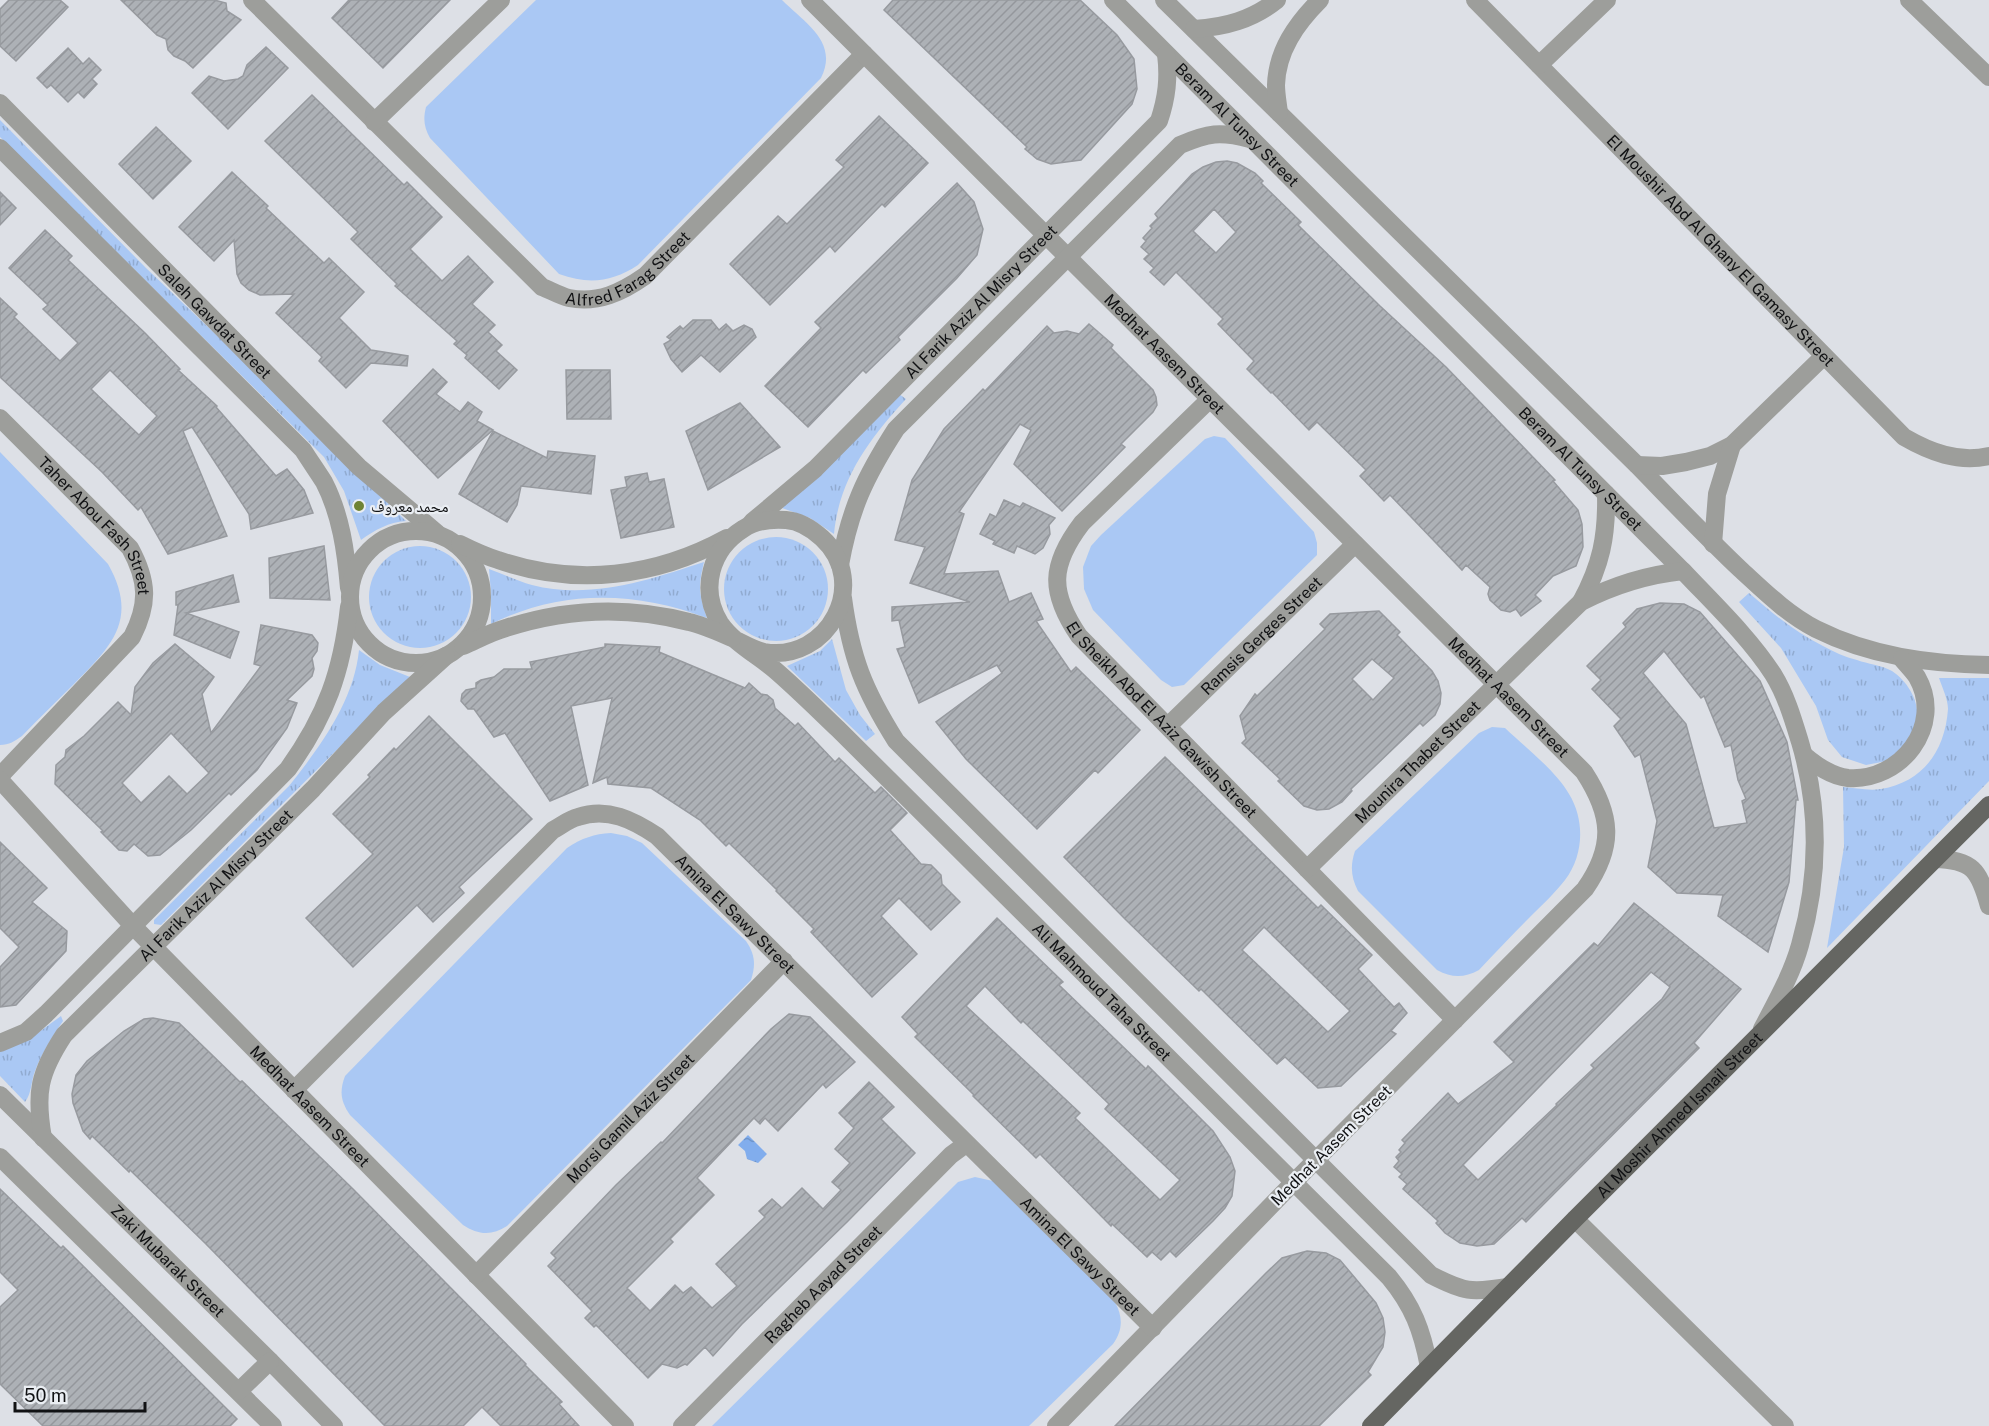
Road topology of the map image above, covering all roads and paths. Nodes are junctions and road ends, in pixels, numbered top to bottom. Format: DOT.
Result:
graph roads {
  1 [pos="252,0"];
  2 [pos="501,0"];
  3 [pos="810,0"];
  4 [pos="1113,0"];
  5 [pos="1164,0"];
  6 [pos="1277,0"];
  7 [pos="1320,0"];
  8 [pos="1475,0"];
  9 [pos="1607,0"];
  10 [pos="1910,0"];
  11 [pos="1194,29"];
  12 [pos="864,54"];
  13 [pos="1166,54"];
  14 [pos="1539,65"];
  15 [pos="1989,77"];
  16 [pos="0,103"];
  17 [pos="1279,113"];
  18 [pos="374,122"];
  19 [pos="1252,140"];
  20 [pos="0,148"];
  21 [pos="1046,236"];
  22 [pos="1067,257"];
  23 [pos="1824,356"];
  24 [pos="1210,399"];
  25 [pos="0,418"];
  26 [pos="1732,446"];
  27 [pos="1989,456"];
  28 [pos="1637,465"];
  29 [pos="1606,494"];
  30 [pos="748,525"];
  31 [pos="437,533"];
  32 [pos="731,536"];
  33 [pos="454,542"];
  34 [pos="1355,544"];
  35 [pos="1713,544"];
  36 [pos="840,565"];
  37 [pos="1683,571"];
  38 [pos="349,588"];
  39 [pos="843,597"];
  40 [pos="1581,602"];
  41 [pos="350,608"];
  42 [pos="736,640"];
  43 [pos="454,651"];
  44 [pos="1902,659"];
  45 [pos="1989,665"];
  46 [pos="1497,685"];
  47 [pos="1168,726"];
  48 [pos="1803,755"];
  49 [pos="0,778"];
  50 [pos="1989,805"];
  51 [pos="1935,859"];
  52 [pos="1307,869"];
  53 [pos="1989,906"];
  54 [pos="133,926"];
  55 [pos="153,947"];
  56 [pos="784,962"];
  57 [pos="1455,1020"];
  58 [pos="1758,1036"];
  59 [pos="0,1043"];
  60 [pos="294,1090"];
  61 [pos="0,1095"];
  62 [pos="43,1138"];
  63 [pos="966,1144"];
  64 [pos="1,1160"];
  65 [pos="1315,1160"];
  66 [pos="1293,1183"];
  67 [pos="1575,1219"];
  68 [pos="476,1275"];
  69 [pos="1508,1287"];
  70 [pos="1153,1328"];
  71 [pos="270,1361"];
  72 [pos="1429,1367"];
  73 [pos="239,1391"];
  74 [pos="273,1426"];
  75 [pos="334,1426"];
  76 [pos="625,1426"];
  77 [pos="682,1426"];
  78 [pos="1056,1426"];
  79 [pos="1371,1426"];
  80 [pos="1785,1426"];
  1 -- 18 [label="street, Alfred Farag Street"];
  2 -- 18 [label="street"];
  3 -- 12 [label="street, Medhat Aasem Street"];
  4 -- 13 [label="street, Beram Al Tunsy Street"];
  5 -- 11 [label="street"];
  6 -- 11 [label="street"];
  7 -- 17 [label="street"];
  8 -- 14 [label="street, El Moushir Abd Al Ghany El Gamasy Street"];
  9 -- 14 [label="street"];
  10 -- 15 [label="street"];
  11 -- 17 [label="street"];
  12 -- 18 [label="street, Alfred Farag Street"];
  12 -- 21 [label="street, Medhat Aasem Street"];
  13 -- 19 [label="street, Beram Al Tunsy Street"];
  13 -- 21 [label="street, Al Farik Aziz Al Misry Street"];
  14 -- 23 [label="street, El Moushir Abd Al Ghany El Gamasy Street"];
  16 -- 31 [label="street, Saleh Gawdat Street"];
  17 -- 28 [label="street"];
  19 -- 22 [label="street, Al Farik Aziz Al Misry Street"];
  19 -- 29 [label="street, Beram Al Tunsy Street"];
  20 -- 38 [label="street, Saleh Gawdat Street"];
  21 -- 22 [label="street, Medhat Aasem Street"];
  21 -- 30 [label="street, Al Farik Aziz Al Misry Street"];
  22 -- 24 [label="street, Medhat Aasem Street"];
  22 -- 36 [label="street, Al Farik Aziz Al Misry Street"];
  23 -- 26 [label="street"];
  23 -- 27 [label="street, El Moushir Abd Al Ghany El Gamasy Street"];
  24 -- 34 [label="street, Medhat Aasem Street"];
  24 -- 47 [label="street, El Sheikh Abd El Aziz Gawish Street"];
  25 -- 49 [label="street, Taher Abou Fash Street"];
  26 -- 28 [label="street"];
  26 -- 35 [label="street"];
  28 -- 35 [label="street"];
  29 -- 37 [label="street, Beram Al Tunsy Street"];
  29 -- 40 [label="street, Mounira Thabet Street"];
  30 -- 32 [label="street"];
  30 -- 36 [label="street"];
  31 -- 33 [label="street"];
  31 -- 38 [label="street"];
  32 -- 33 [label="street"];
  32 -- 42 [label="street"];
  33 -- 43 [label="street"];
  34 -- 46 [label="street, Medhat Aasem Street"];
  34 -- 47 [label="street, Ramsis Gerges Street"];
  35 -- 44 [label="street"];
  36 -- 39 [label="street"];
  37 -- 40 [label="street, Mounira Thabet Street"];
  37 -- 48 [label="street, Beram Al Tunsy Street"];
  38 -- 41 [label="street"];
  39 -- 42 [label="street"];
  39 -- 65 [label="street, Ali Mahmoud Taha Street"];
  40 -- 46 [label="street, Mounira Thabet Street"];
  41 -- 43 [label="street"];
  41 -- 54 [label="street, Al Farik Aziz Al Misry Street"];
  42 -- 43 [label="street, Al Farik Aziz Al Misry Street"];
  42 -- 66 [label="street, Ali Mahmoud Taha Street"];
  43 -- 55 [label="street, Al Farik Aziz Al Misry Street"];
  44 -- 45 [label="street"];
  44 -- 48 [label="street"];
  46 -- 52 [label="street, Mounira Thabet Street"];
  46 -- 57 [label="street, Medhat Aasem Street"];
  47 -- 52 [label="street, El Sheikh Abd El Aziz Gawish Street"];
  48 -- 58 [label="street, Beram Al Tunsy Street"];
  49 -- 54 [label="street, Medhat Aasem Street"];
  50 -- 51 [label="main road, Al Moshir Ahmed Ismail Street"];
  51 -- 53 [label="street"];
  51 -- 58 [label="main road, Al Moshir Ahmed Ismail Street"];
  52 -- 57 [label="street, El Sheikh Abd El Aziz Gawish Street"];
  54 -- 55 [label="street, Medhat Aasem Street"];
  54 -- 59 [label="street, Al Farik Aziz Al Misry Street"];
  55 -- 60 [label="street, Medhat Aasem Street"];
  55 -- 62 [label="street, Al Farik Aziz Al Misry Street"];
  56 -- 60 [label="street, Amina El Sawy Street"];
  56 -- 63 [label="street, Amina El Sawy Street"];
  56 -- 68 [label="street, Morsi Gamil Aziz Street"];
  57 -- 65 [label="street, Medhat Aasem Street"];
  58 -- 67 [label="main road, Al Moshir Ahmed Ismail Street"];
  60 -- 68 [label="street, Medhat Aasem Street"];
  61 -- 62 [label="street, Zaki Mubarak Street"];
  62 -- 71 [label="street, Zaki Mubarak Street"];
  63 -- 70 [label="street, Amina El Sawy Street"];
  63 -- 77 [label="street, Ragheb Aayad Street"];
  64 -- 73 [label="street"];
  65 -- 66 [label="street, Medhat Aasem Street"];
  65 -- 69 [label="street, Ali Mahmoud Taha Street"];
  66 -- 70 [label="street, Medhat Aasem Street"];
  66 -- 72 [label="street, Ali Mahmoud Taha Street"];
  67 -- 69 [label="main road, Al Moshir Ahmed Ismail Street"];
  67 -- 80 [label="street"];
  68 -- 76 [label="street, Medhat Aasem Street"];
  69 -- 72 [label="main road, Al Moshir Ahmed Ismail Street"];
  70 -- 78 [label="street, Medhat Aasem Street"];
  71 -- 73 [label="street"];
  71 -- 75 [label="street, Zaki Mubarak Street"];
  72 -- 79 [label="main road, Al Moshir Ahmed Ismail Street"];
  73 -- 74 [label="street"];
}
